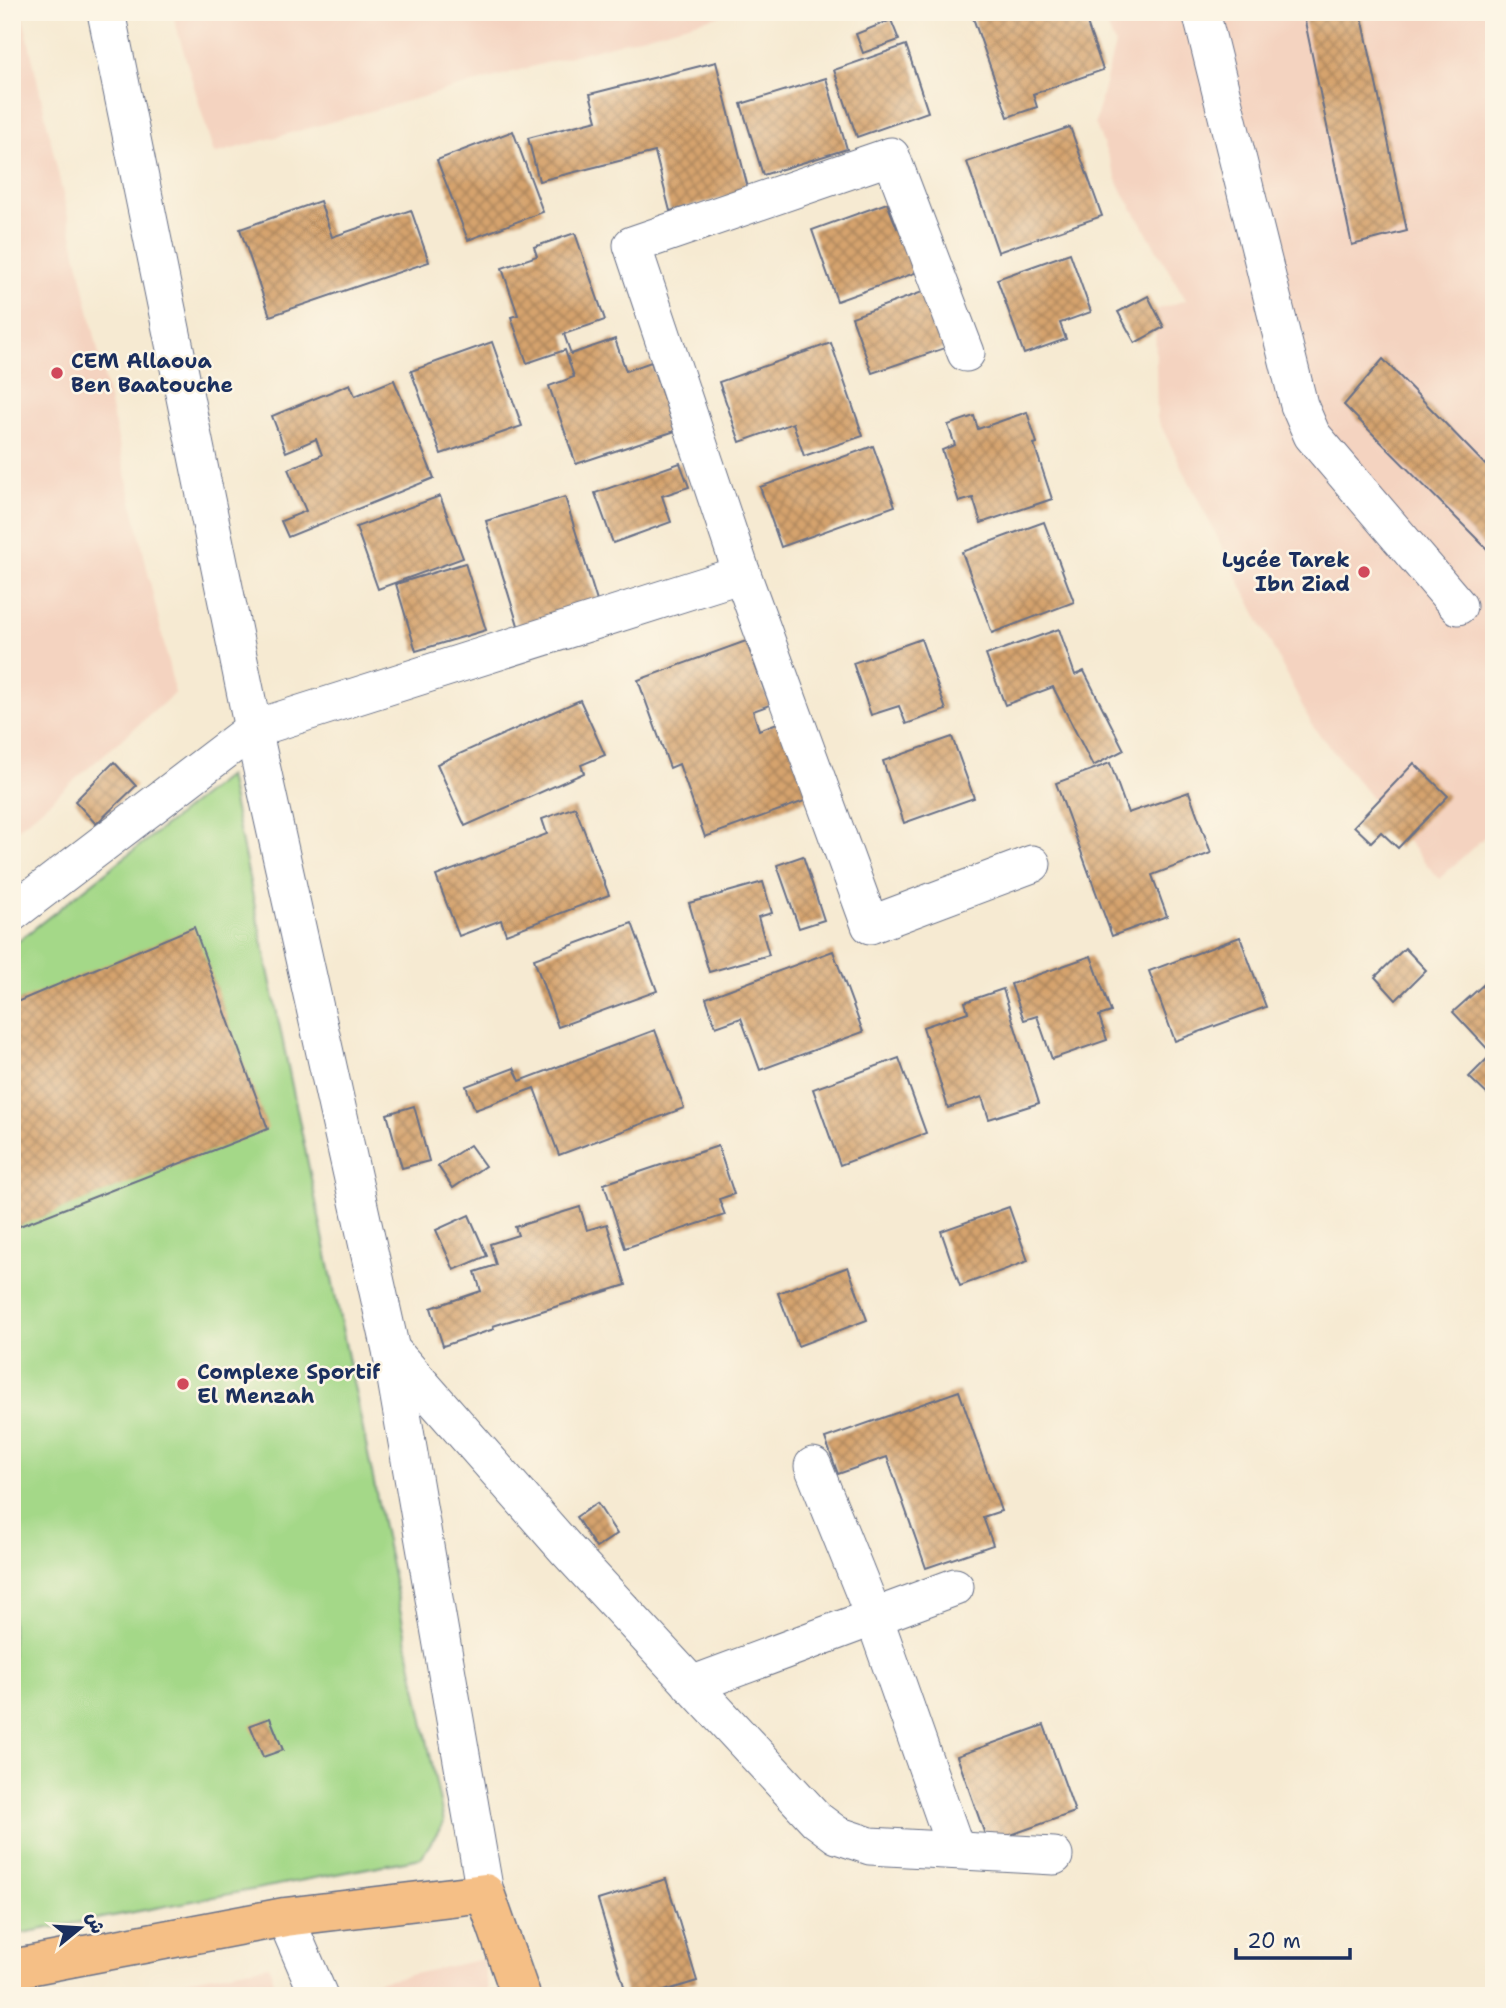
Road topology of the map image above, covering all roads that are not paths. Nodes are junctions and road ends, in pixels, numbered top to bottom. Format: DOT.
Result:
graph roads {
  1 [pos="106,12"];
  2 [pos="1202,12"];
  3 [pos="966,353"];
  4 [pos="741,574"];
  5 [pos="1458,606"];
  6 [pos="253,729"];
  7 [pos="1032,864"];
  8 [pos="12,913"];
  9 [pos="391,1350"];
  10 [pos="813,1466"];
  11 [pos="955,1587"];
  12 [pos="874,1617"];
  13 [pos="691,1685"];
  14 [pos="956,1850"];
  15 [pos="1054,1856"];
  16 [pos="485,1893"];
  17 [pos="285,1917"];
  18 [pos="12,1969"];
  19 [pos="319,1996"];
  20 [pos="521,1996"];
  1 -- 6 [label="street"];
  2 -- 5 [label="street"];
  3 -- 4 [label="street"];
  4 -- 6 [label="street"];
  4 -- 7 [label="street"];
  6 -- 8 [label="street"];
  6 -- 9 [label="street"];
  9 -- 13 [label="street"];
  9 -- 16 [label="street"];
  10 -- 12 [label="street"];
  11 -- 12 [label="street"];
  12 -- 13 [label="street"];
  12 -- 14 [label="street"];
  13 -- 14 [label="street"];
  14 -- 15 [label="street"];
  16 -- 17 [label="main road"];
  16 -- 20 [label="main road"];
  17 -- 18 [label="main road"];
  17 -- 19 [label="street"];
}
